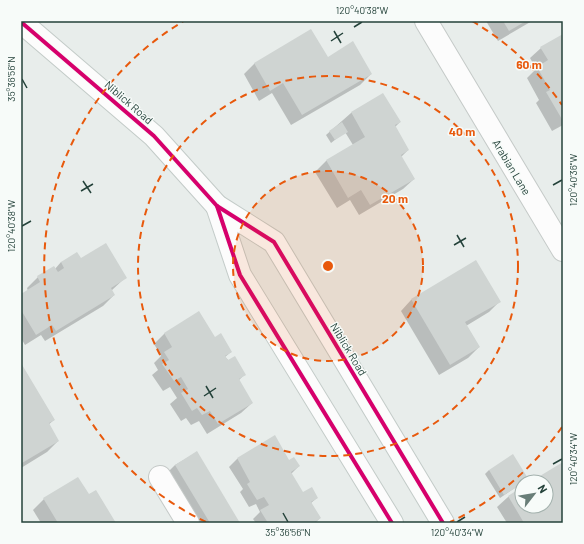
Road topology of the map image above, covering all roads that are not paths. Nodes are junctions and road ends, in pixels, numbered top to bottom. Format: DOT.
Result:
graph roads {
  1 [pos="426,21"];
  2 [pos="31,25"];
  3 [pos="217,206"];
  4 [pos="563,250"];
  5 [pos="160,477"];
  6 [pos="188,523"];
  7 [pos="392,523"];
  8 [pos="443,523"];
  1 -- 4 [label="main road, Arabian Lane"];
  2 -- 3 [label="main road, Niblick Road"];
  3 -- 7 [label="main road, Niblick Road"];
  3 -- 8 [label="main road, Niblick Road"];
  5 -- 6 [label="main road"];
}
